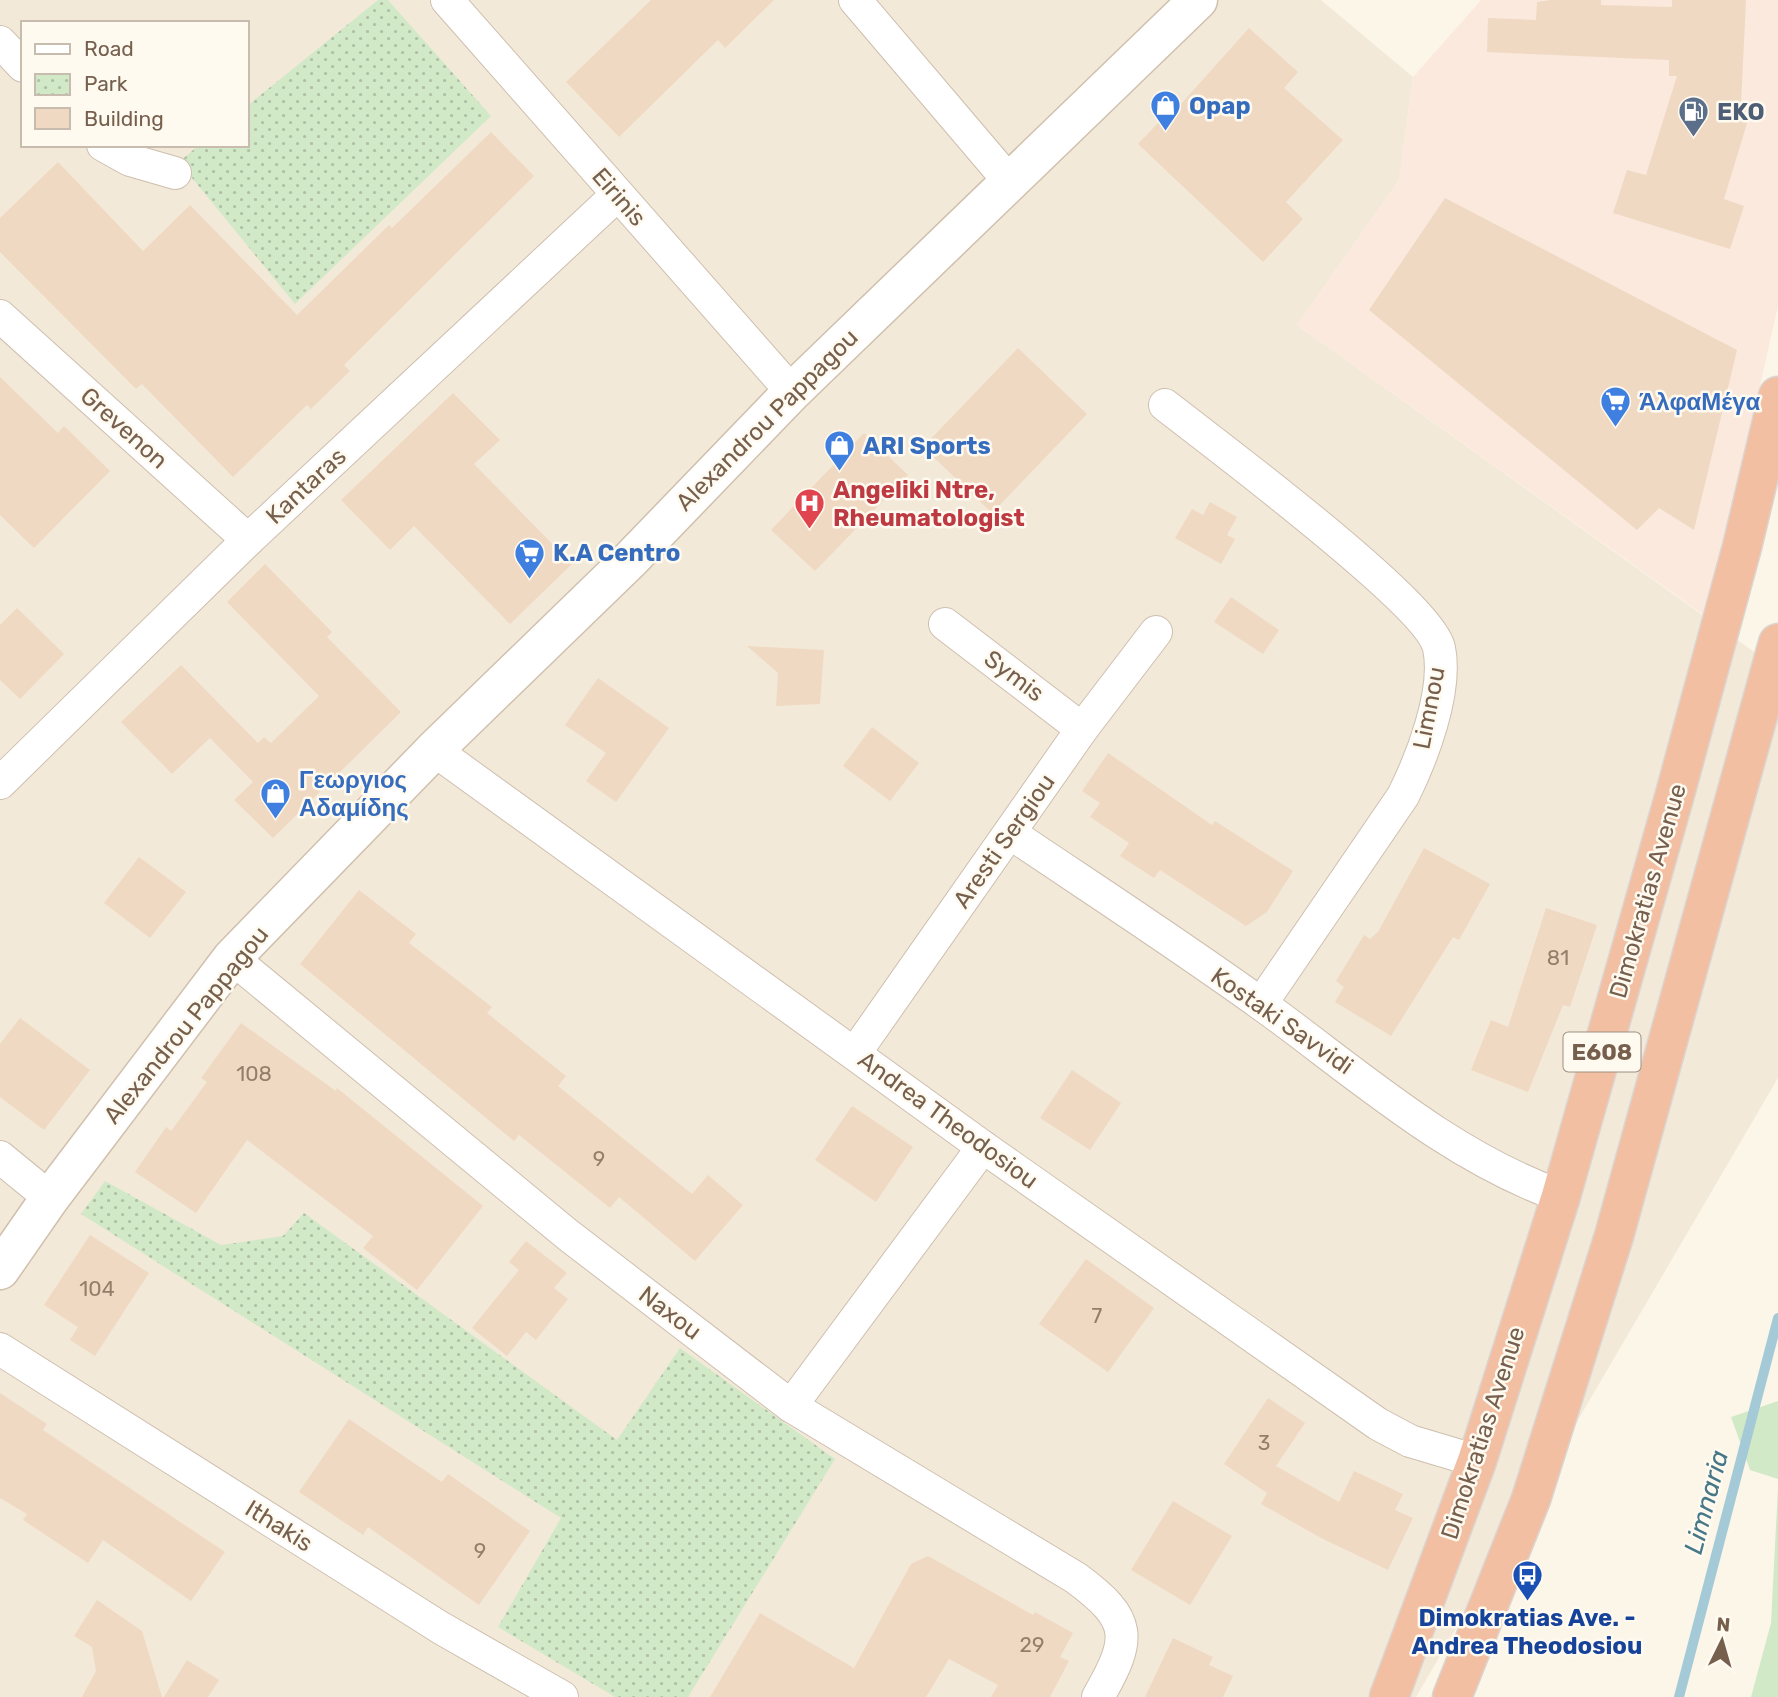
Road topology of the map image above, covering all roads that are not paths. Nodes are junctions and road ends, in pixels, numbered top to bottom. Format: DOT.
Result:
graph roads {
  1 [pos="447,0"];
  2 [pos="855,0"];
  3 [pos="1198,0"];
  4 [pos="0,42"];
  5 [pos="21,64"];
  6 [pos="107,147"];
  7 [pos="175,173"];
  8 [pos="1009,181"];
  9 [pos="617,195"];
  10 [pos="0,316"];
  11 [pos="792,392"];
  12 [pos="1778,396"];
  13 [pos="1165,405"];
  14 [pos="248,540"];
  15 [pos="945,624"];
  16 [pos="1156,632"];
  17 [pos="1777,648"];
  18 [pos="1082,729"];
  19 [pos="434,750"];
  20 [pos="0,783"];
  21 [pos="1010,833"];
  22 [pos="232,958"];
  23 [pos="1261,1004"];
  24 [pos="855,1053"];
  25 [pos="983,1147"];
  26 [pos="0,1157"];
  27 [pos="1561,1196"];
  28 [pos="50,1198"];
  29 [pos="0,1270"];
  30 [pos="0,1349"];
  31 [pos="791,1406"];
  32 [pos="1477,1461"];
  33 [pos="562,1697"];
  34 [pos="1098,1697"];
  35 [pos="1389,1697"];
  36 [pos="1452,1697"];
  1 -- 9 [label="street, Eirinis"];
  2 -- 8 [label="street"];
  3 -- 8 [label="street, Alexandrou Pappagou"];
  4 -- 5 [label="street"];
  6 -- 7 [label="street"];
  8 -- 11 [label="street, Alexandrou Pappagou"];
  9 -- 11 [label="street, Eirinis"];
  9 -- 14 [label="street, Kantaras"];
  10 -- 14 [label="street, Grevenon"];
  11 -- 19 [label="street, Alexandrou Pappagou"];
  12 -- 27 [label="highway, Dimokratias Avenue / E608"];
  13 -- 23 [label="street, Limnou"];
  14 -- 20 [label="street, Kantaras"];
  15 -- 18 [label="street, Symis"];
  16 -- 18 [label="street, Aresti Sergiou"];
  17 -- 36 [label="highway, E608"];
  18 -- 21 [label="street, Aresti Sergiou"];
  19 -- 22 [label="street, Alexandrou Pappagou"];
  19 -- 24 [label="street, Andrea Theodosiou"];
  21 -- 23 [label="street, Kostaki Savvidi"];
  21 -- 24 [label="street, Aresti Sergiou"];
  22 -- 28 [label="street, Alexandrou Pappagou"];
  22 -- 31 [label="street, Naxou"];
  23 -- 27 [label="street, Kostaki Savvidi"];
  24 -- 25 [label="street, Andrea Theodosiou"];
  25 -- 31 [label="street"];
  25 -- 32 [label="street, Andrea Theodosiou"];
  26 -- 28 [label="street"];
  27 -- 32 [label="highway, Dimokratias Avenue / E608"];
  28 -- 29 [label="street, Alexandrou Pappagou"];
  30 -- 33 [label="street, Ithakis"];
  31 -- 34 [label="street, Naxou"];
  32 -- 35 [label="highway, Dimokratias Avenue / E608"];
}
